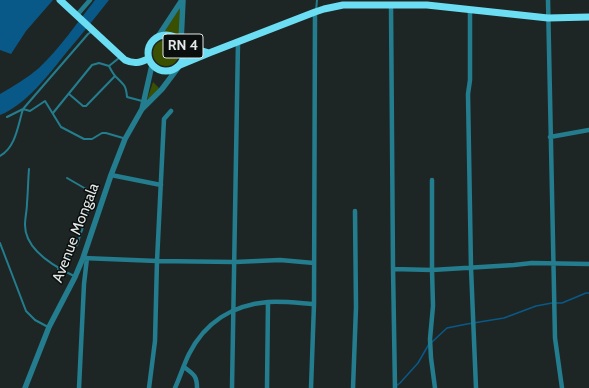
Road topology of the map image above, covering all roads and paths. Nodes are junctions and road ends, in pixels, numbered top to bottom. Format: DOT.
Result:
graph roads {
  1 [pos="60,0"];
  2 [pos="90,0"];
  3 [pos="183,0"];
  4 [pos="317,0"];
  5 [pos="548,0"];
  6 [pos="391,5"];
  7 [pos="470,10"];
  8 [pos="315,12"];
  9 [pos="77,15"];
  10 [pos="589,17"];
  11 [pos="548,18"];
  12 [pos="95,33"];
  13 [pos="159,35"];
  14 [pos="238,42"];
  15 [pos="182,43"];
  16 [pos="209,53"];
  17 [pos="121,57"];
  18 [pos="150,62"];
  19 [pos="180,65"];
  20 [pos="109,66"];
  21 [pos="115,76"];
  22 [pos="69,94"];
  23 [pos="143,101"];
  24 [pos="22,109"];
  25 [pos="142,109"];
  26 [pos="171,111"];
  27 [pos="53,113"];
  28 [pos="7,117"];
  29 [pos="589,130"];
  30 [pos="550,137"];
  31 [pos="125,139"];
  32 [pos="0,156"];
  33 [pos="29,169"];
  34 [pos="111,175"];
  35 [pos="66,178"];
  36 [pos="432,180"];
  37 [pos="161,184"];
  38 [pos="355,211"];
  39 [pos="0,243"];
  40 [pos="85,258"];
  41 [pos="157,261"];
  42 [pos="235,262"];
  43 [pos="314,263"];
  44 [pos="554,263"];
  45 [pos="589,264"];
  46 [pos="471,268"];
  47 [pos="58,269"];
  48 [pos="393,269"];
  49 [pos="432,270"];
  50 [pos="75,277"];
  51 [pos="268,302"];
  52 [pos="314,304"];
  53 [pos="233,309"];
  54 [pos="49,327"];
  55 [pos="184,367"];
  56 [pos="395,386"];
  57 [pos="563,387"];
  58 [pos="25,388"];
  59 [pos="79,388"];
  60 [pos="149,388"];
  61 [pos="175,388"];
  62 [pos="196,388"];
  63 [pos="232,388"];
  64 [pos="267,388"];
  65 [pos="311,388"];
  66 [pos="353,388"];
  67 [pos="435,388"];
  68 [pos="476,388"];
  1 -- 9 [label="highway, RN 4"];
  2 -- 9 [label="street"];
  3 -- 13 [label="street"];
  3 -- 15 [label="street"];
  4 -- 8 [label="lane"];
  5 -- 11 [label="street"];
  6 -- 7 [label="highway, RN 4"];
  6 -- 8 [label="highway, RN 4"];
  6 -- 48 [label="street"];
  7 -- 11 [label="highway, RN 4"];
  7 -- 46 [label="street"];
  8 -- 14 [label="highway, RN 4"];
  8 -- 43 [label="street"];
  9 -- 12 [label="highway, RN 4"];
  10 -- 11 [label="highway, RN 4"];
  11 -- 30 [label="street"];
  12 -- 17 [label="highway, RN 4"];
  12 -- 24 [label="lane"];
  13 -- 15 [label="highway, RN 4"];
  13 -- 18 [label="highway, RN 4"];
  14 -- 16 [label="highway, RN 4"];
  14 -- 42 [label="street"];
  15 -- 16 [label="highway, RN 4"];
  15 -- 19 [label="highway, RN 4"];
  16 -- 19 [label="highway, RN 4"];
  17 -- 18 [label="highway, RN 4"];
  17 -- 20 [label="lane"];
  18 -- 19 [label="highway, RN 4"];
  18 -- 23 [label="street"];
  19 -- 25 [label="street"];
  20 -- 21 [label="lane"];
  20 -- 22 [label="lane"];
  21 -- 22 [label="lane"];
  21 -- 23 [label="lane"];
  22 -- 27 [label="lane"];
  23 -- 25 [label="street"];
  24 -- 27 [label="lane"];
  24 -- 28 [label="lane"];
  24 -- 32 [label="lane"];
  25 -- 31 [label="street, Avenue Mongala"];
  26 -- 37 [label="street"];
  27 -- 31 [label="lane"];
  29 -- 30 [label="street"];
  30 -- 44 [label="street"];
  31 -- 34 [label="street, Avenue Mongala"];
  33 -- 47 [label="lane"];
  34 -- 37 [label="street"];
  34 -- 40 [label="street, Avenue Mongala"];
  35 -- 47 [label="lane"];
  36 -- 49 [label="street"];
  37 -- 41 [label="street"];
  38 -- 66 [label="street"];
  39 -- 54 [label="lane"];
  40 -- 41 [label="street"];
  40 -- 50 [label="street, Avenue Mongala"];
  40 -- 59 [label="street"];
  41 -- 42 [label="street"];
  41 -- 60 [label="street"];
  42 -- 43 [label="street"];
  42 -- 53 [label="street"];
  43 -- 52 [label="street"];
  44 -- 45 [label="street"];
  44 -- 46 [label="street"];
  44 -- 57 [label="street"];
  46 -- 49 [label="street"];
  46 -- 68 [label="street"];
  47 -- 50 [label="lane"];
  48 -- 49 [label="street"];
  48 -- 56 [label="street"];
  49 -- 67 [label="street"];
  50 -- 54 [label="street, Avenue Mongala"];
  51 -- 52 [label="street"];
  51 -- 53 [label="street"];
  51 -- 64 [label="street"];
  52 -- 65 [label="street"];
  53 -- 55 [label="street"];
  53 -- 63 [label="street"];
  54 -- 58 [label="street, Avenue Mongala"];
  55 -- 61 [label="street"];
  55 -- 62 [label="street"];
}
